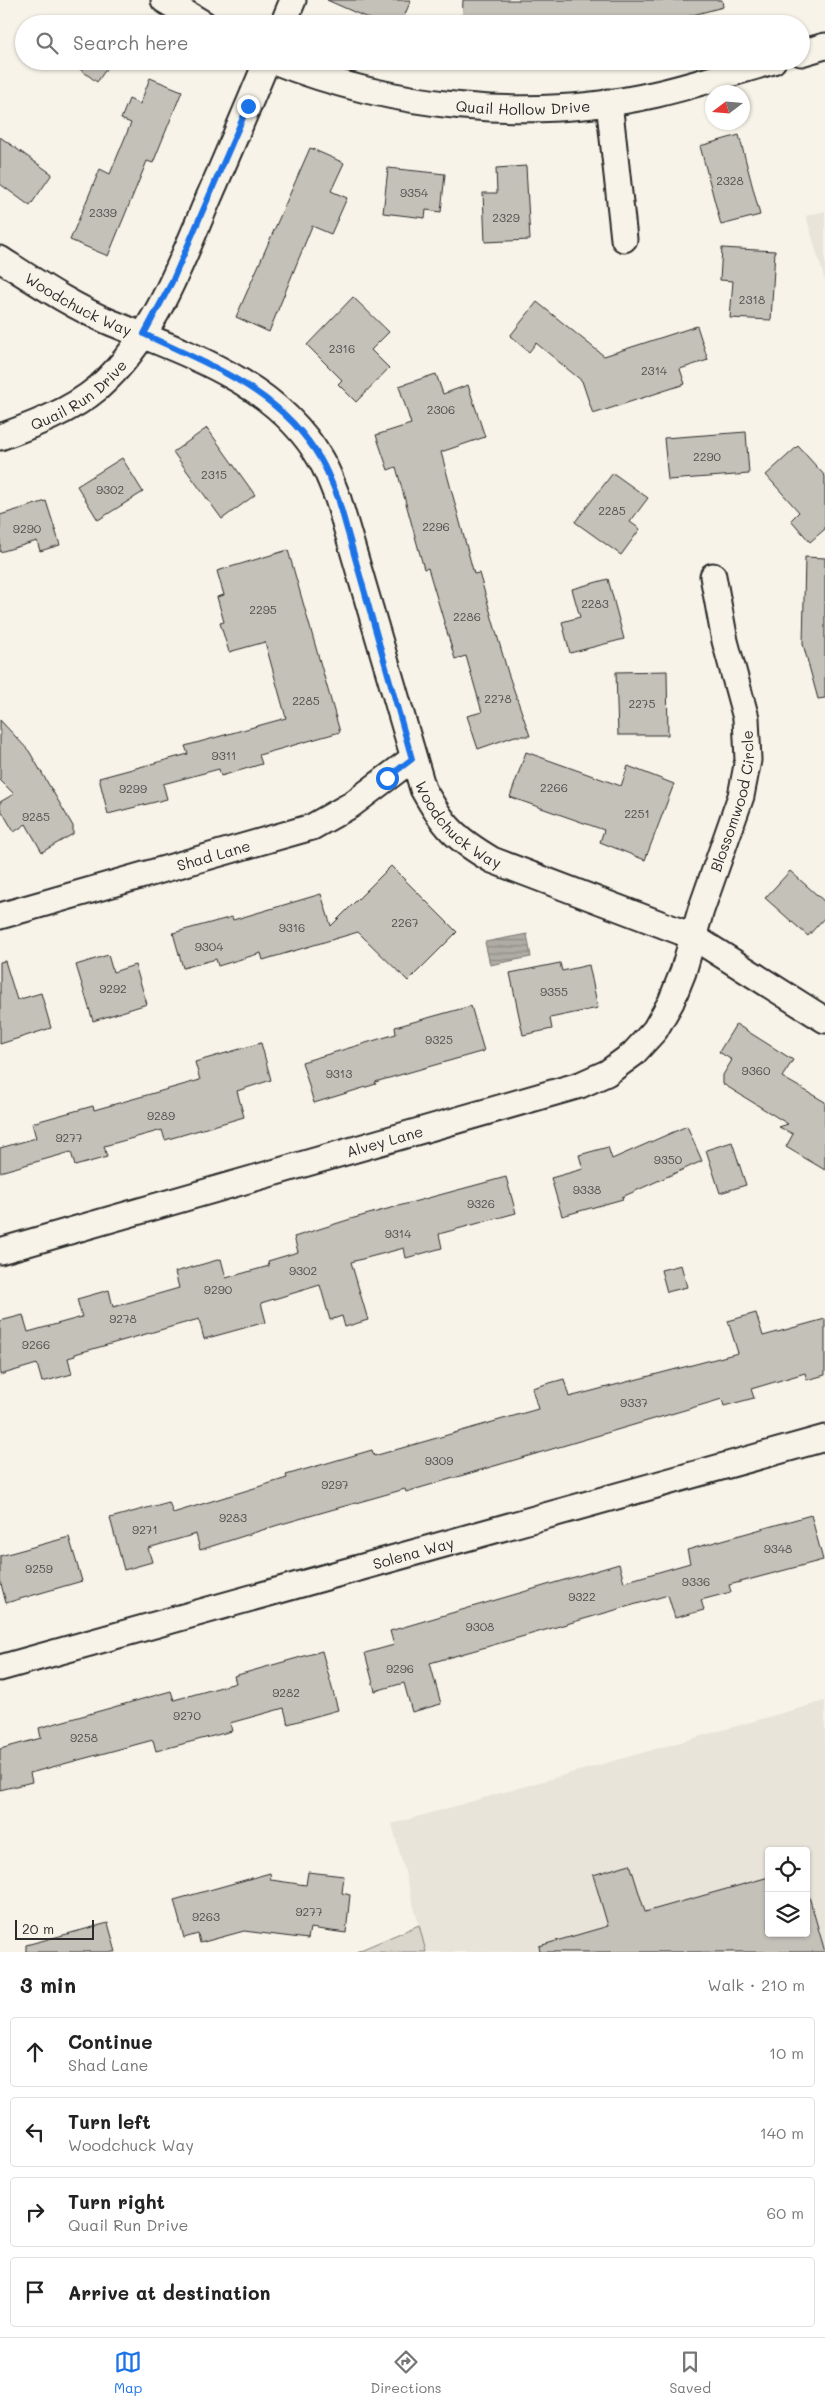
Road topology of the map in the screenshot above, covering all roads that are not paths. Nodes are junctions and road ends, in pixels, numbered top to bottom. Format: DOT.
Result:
graph roads {
  1 [pos="164,0"];
  2 [pos="293,0"];
  3 [pos="189,15"];
  4 [pos="286,15"];
  5 [pos="825,46"];
  6 [pos="810,50"];
  7 [pos="263,70"];
  8 [pos="301,70"];
  9 [pos="741,70"];
  10 [pos="609,102"];
  11 [pos="624,239"];
  12 [pos="0,259"];
  13 [pos="144,334"];
  14 [pos="0,436"];
  15 [pos="713,576"];
  16 [pos="412,759"];
  17 [pos="0,916"];
  18 [pos="692,936"];
  19 [pos="825,1020"];
  20 [pos="0,1251"];
  21 [pos="825,1438"];
  22 [pos="0,1668"];
  1 -- 3 [label="street"];
  2 -- 4 [label="street"];
  5 -- 6 [label="street"];
  7 -- 13 [label="street, Quail Run Drive"];
  8 -- 10 [label="street, Quail Hollow Drive"];
  9 -- 10 [label="street, Quail Hollow Drive"];
  10 -- 11 [label="street"];
  12 -- 13 [label="street, Woodchuck Way"];
  13 -- 14 [label="street, Quail Run Drive"];
  13 -- 16 [label="street, Woodchuck Way"];
  15 -- 18 [label="street, Blossomwood Circle"];
  16 -- 17 [label="street, Shad Lane"];
  16 -- 18 [label="street, Woodchuck Way"];
  18 -- 19 [label="street, Woodchuck Way"];
  18 -- 20 [label="street, Alvey Lane"];
  21 -- 22 [label="street, Solena Way"];
}
